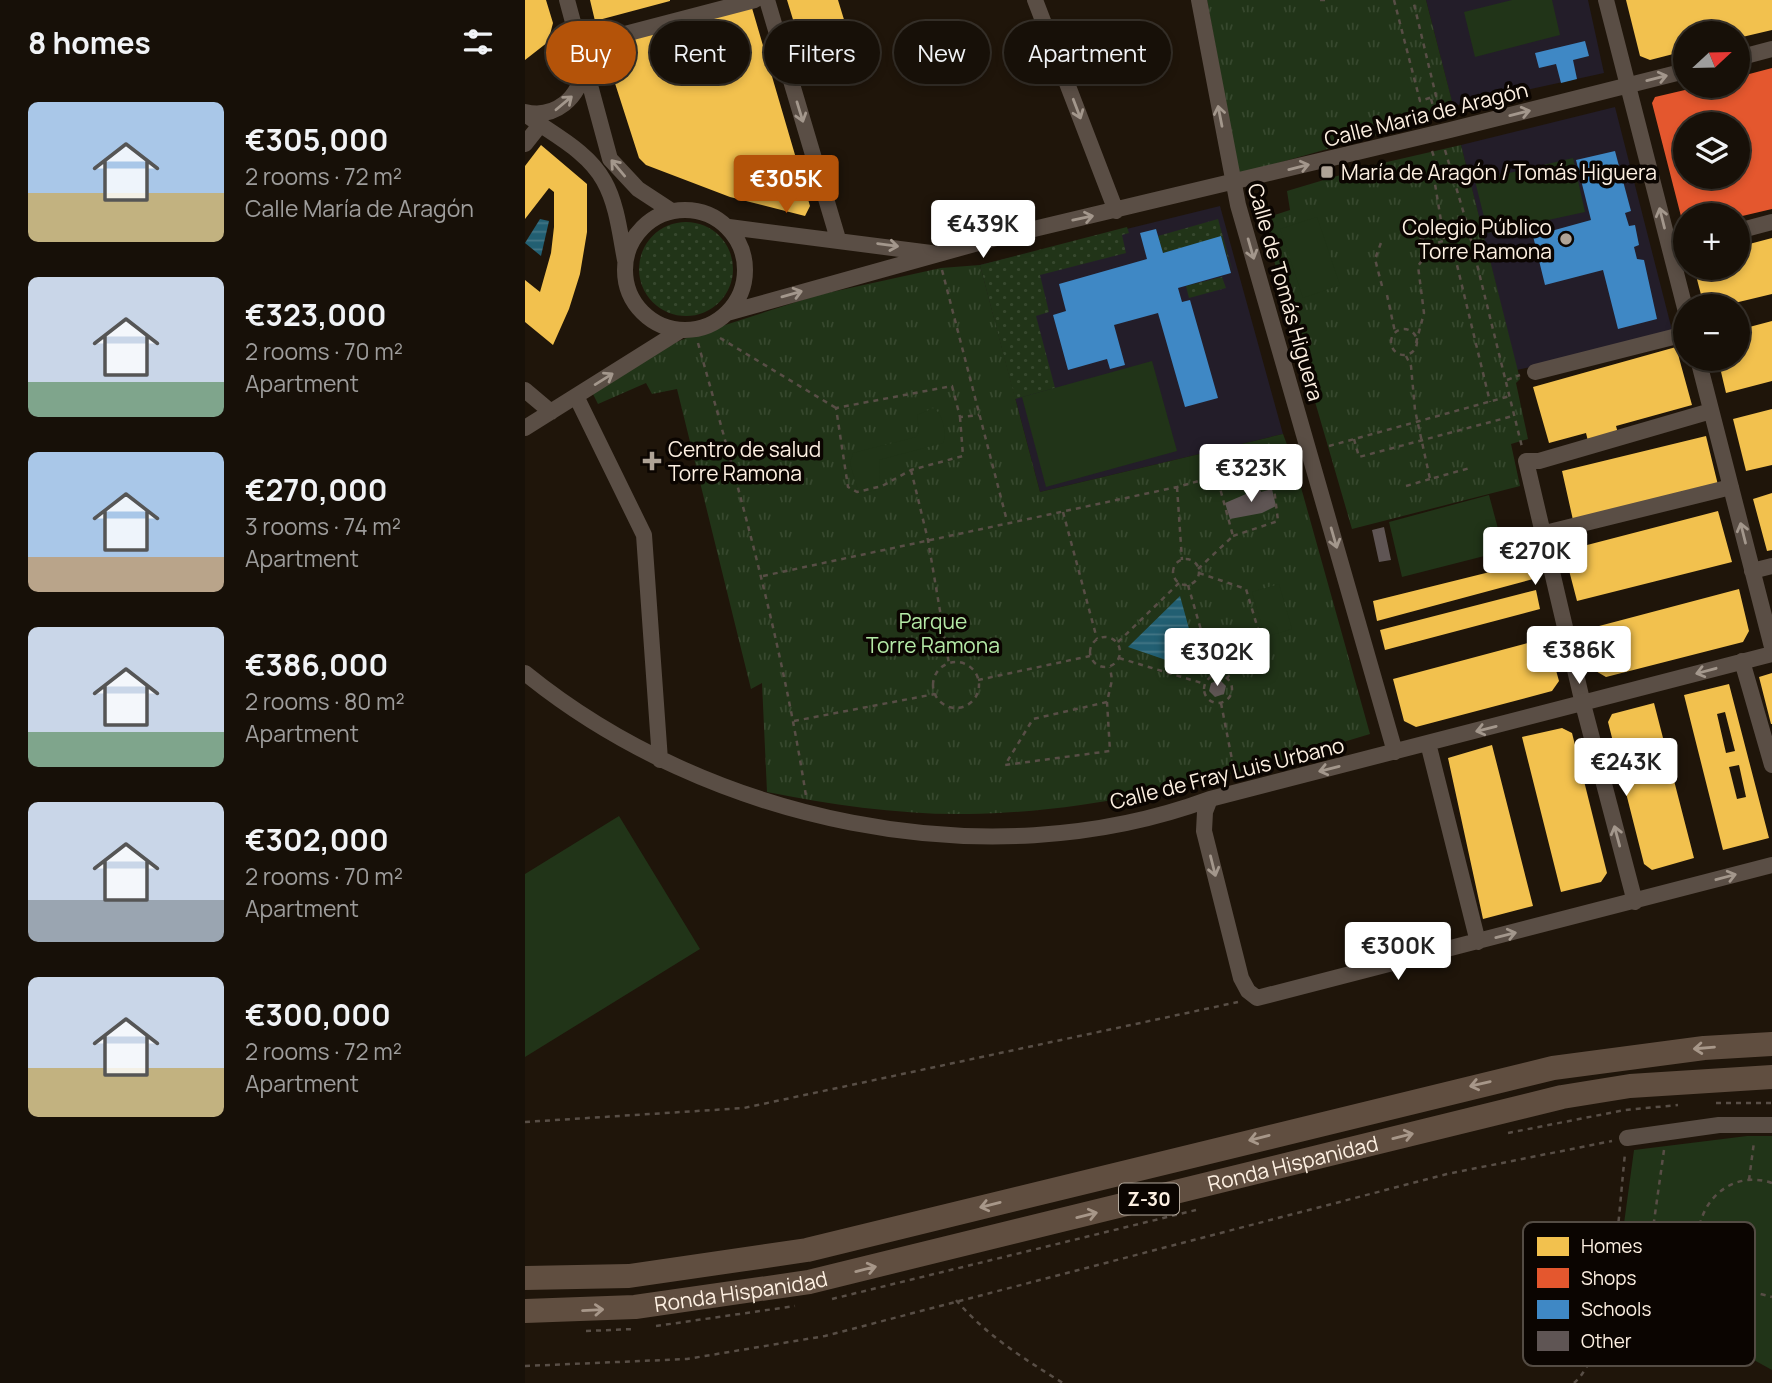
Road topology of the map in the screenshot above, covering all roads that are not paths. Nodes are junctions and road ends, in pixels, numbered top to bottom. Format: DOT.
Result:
graph roads {
  1 [pos="567,0"];
  2 [pos="755,0"];
  3 [pos="767,0"];
  4 [pos="1035,0"];
  5 [pos="1199,0"];
  6 [pos="1606,0"];
  7 [pos="572,21"];
  8 [pos="636,31"];
  9 [pos="1772,49"];
  10 [pos="1750,55"];
  11 [pos="1673,74"];
  12 [pos="580,84"];
  13 [pos="589,84"];
  14 [pos="1628,85"];
  15 [pos="525,113"];
  16 [pos="540,125"];
  17 [pos="525,144"];
  18 [pos="1233,183"];
  19 [pos="670,210"];
  20 [pos="1116,211"];
  21 [pos="1772,222"];
  22 [pos="729,227"];
  23 [pos="1750,228"];
  24 [pos="838,239"];
  25 [pos="939,261"];
  26 [pos="626,263"];
  27 [pos="1681,294"];
  28 [pos="727,313"];
  29 [pos="678,332"];
  30 [pos="1673,337"];
  31 [pos="1701,371"];
  32 [pos="1535,372"];
  33 [pos="525,390"];
  34 [pos="576,396"];
  35 [pos="1711,411"];
  36 [pos="551,412"];
  37 [pos="525,428"];
  38 [pos="1731,487"];
  39 [pos="1541,534"];
  40 [pos="1772,566"];
  41 [pos="1752,571"];
  42 [pos="1772,647"];
  43 [pos="1772,654"];
  44 [pos="1744,668"];
  45 [pos="525,673"];
  46 [pos="1583,704"];
  47 [pos="1430,751"];
  48 [pos="1395,752"];
  49 [pos="660,760"];
  50 [pos="1772,765"];
  51 [pos="1210,799"];
  52 [pos="1178,811"];
  53 [pos="1205,831"];
  54 [pos="1772,865"];
  55 [pos="1635,902"];
  56 [pos="1476,935"];
  57 [pos="1772,1044"];
  58 [pos="1772,1077"];
  59 [pos="1772,1125"];
  60 [pos="1627,1138"];
  61 [pos="525,1278"];
  62 [pos="525,1311"];
  1 -- 7 [label="street"];
  2 -- 8 [label="street"];
  3 -- 24 [label="street, one-way"];
  4 -- 20 [label="street, one-way"];
  18 -- 5 [label="street, Calle de Tomás Higuera, one-way"];
  6 -- 14 [label="street"];
  9 -- 10 [label="street"];
  14 -- 11 [label="street, Calle Maria de Aragón, one-way"];
  15 -- 12 [label="street, one-way"];
  19 -- 13 [label="street, one-way"];
  18 -- 14 [label="street, Calle Maria de Aragón, one-way"];
  27 -- 14 [label="street, one-way"];
  15 -- 16 [label="street"];
  16 -- 17 [label="street"];
  16 -- 26 [label="street"];
  18 -- 20 [label="street, Calle Maria de Aragón"];
  18 -- 48 [label="street, Calle de Tomás Higuera, one-way"];
  19 -- 22 [label="street"];
  19 -- 26 [label="street"];
  25 -- 20 [label="street, Calle Maria de Aragón, one-way"];
  21 -- 23 [label="street"];
  22 -- 24 [label="street"];
  22 -- 28 [label="street"];
  24 -- 25 [label="street, one-way"];
  28 -- 25 [label="street, Calle Maria de Aragón, one-way"];
  26 -- 29 [label="street"];
  28 -- 29 [label="street"];
  34 -- 29 [label="street, one-way"];
  30 -- 32 [label="street"];
  31 -- 35 [label="street"];
  33 -- 36 [label="street"];
  34 -- 36 [label="street"];
  34 -- 49 [label="street"];
  35 -- 38 [label="street"];
  35 -- 39 [label="street"];
  36 -- 37 [label="street"];
  38 -- 39 [label="street"];
  41 -- 38 [label="street, one-way"];
  39 -- 46 [label="street"];
  40 -- 41 [label="street"];
  41 -- 42 [label="street"];
  43 -- 44 [label="street, Calle de Fray Luis Urbano"];
  44 -- 46 [label="street, Calle de Fray Luis Urbano, one-way"];
  44 -- 50 [label="street"];
  45 -- 49 [label="street, Calle de Fray Luis Urbano"];
  46 -- 47 [label="street, Calle de Fray Luis Urbano, one-way"];
  55 -- 46 [label="street, one-way"];
  47 -- 48 [label="street, Calle de Fray Luis Urbano"];
  47 -- 56 [label="street"];
  48 -- 51 [label="street, Calle de Fray Luis Urbano, one-way"];
  49 -- 52 [label="street, Calle de Fray Luis Urbano"];
  51 -- 52 [label="street, Calle de Fray Luis Urbano"];
  51 -- 53 [label="street"];
  52 -- 53 [label="street"];
  53 -- 56 [label="street, one-way"];
  55 -- 54 [label="street, one-way"];
  56 -- 55 [label="street, one-way"];
  57 -- 61 [label="highway, Ronda Hispanidad / Z-30, one-way"];
  62 -- 58 [label="highway, Ronda Hispanidad / Z-30, one-way"];
  59 -- 60 [label="street"];
}
